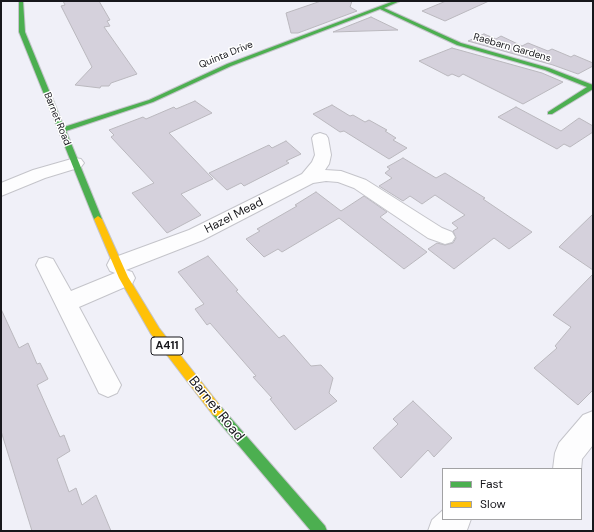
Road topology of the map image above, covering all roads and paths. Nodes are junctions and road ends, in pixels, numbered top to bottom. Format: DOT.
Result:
graph roads {
  1 [pos="21,1"];
  2 [pos="398,1"];
  3 [pos="381,8"];
  4 [pos="550,113"];
  5 [pos="62,130"];
  6 [pos="320,138"];
  7 [pos="75,163"];
  8 [pos="308,178"];
  9 [pos="1,190"];
  10 [pos="445,237"];
  11 [pos="46,265"];
  12 [pos="120,271"];
  13 [pos="66,303"];
  14 [pos="108,385"];
  15 [pos="593,424"];
  16 [pos="567,468"];
  17 [pos="455,520"];
  18 [pos="320,531"];
  19 [pos="443,531"];
  1 -- 5 [label="street, Barnet Road / A411"];
  2 -- 3 [label="street, Quinta Drive"];
  3 -- 4 [label="street, Raebarn Gardens"];
  3 -- 5 [label="street, Quinta Drive"];
  5 -- 7 [label="street, Barnet Road / A411"];
  6 -- 8 [label="street, Hazel Mead"];
  7 -- 9 [label="street"];
  7 -- 12 [label="street, Barnet Road / A411"];
  8 -- 10 [label="street"];
  8 -- 12 [label="street, Hazel Mead"];
  11 -- 13 [label="street"];
  12 -- 13 [label="street"];
  12 -- 18 [label="street, Barnet Road / A411"];
  13 -- 14 [label="street"];
  15 -- 16 [label="street"];
  17 -- 19 [label="street"];
}
